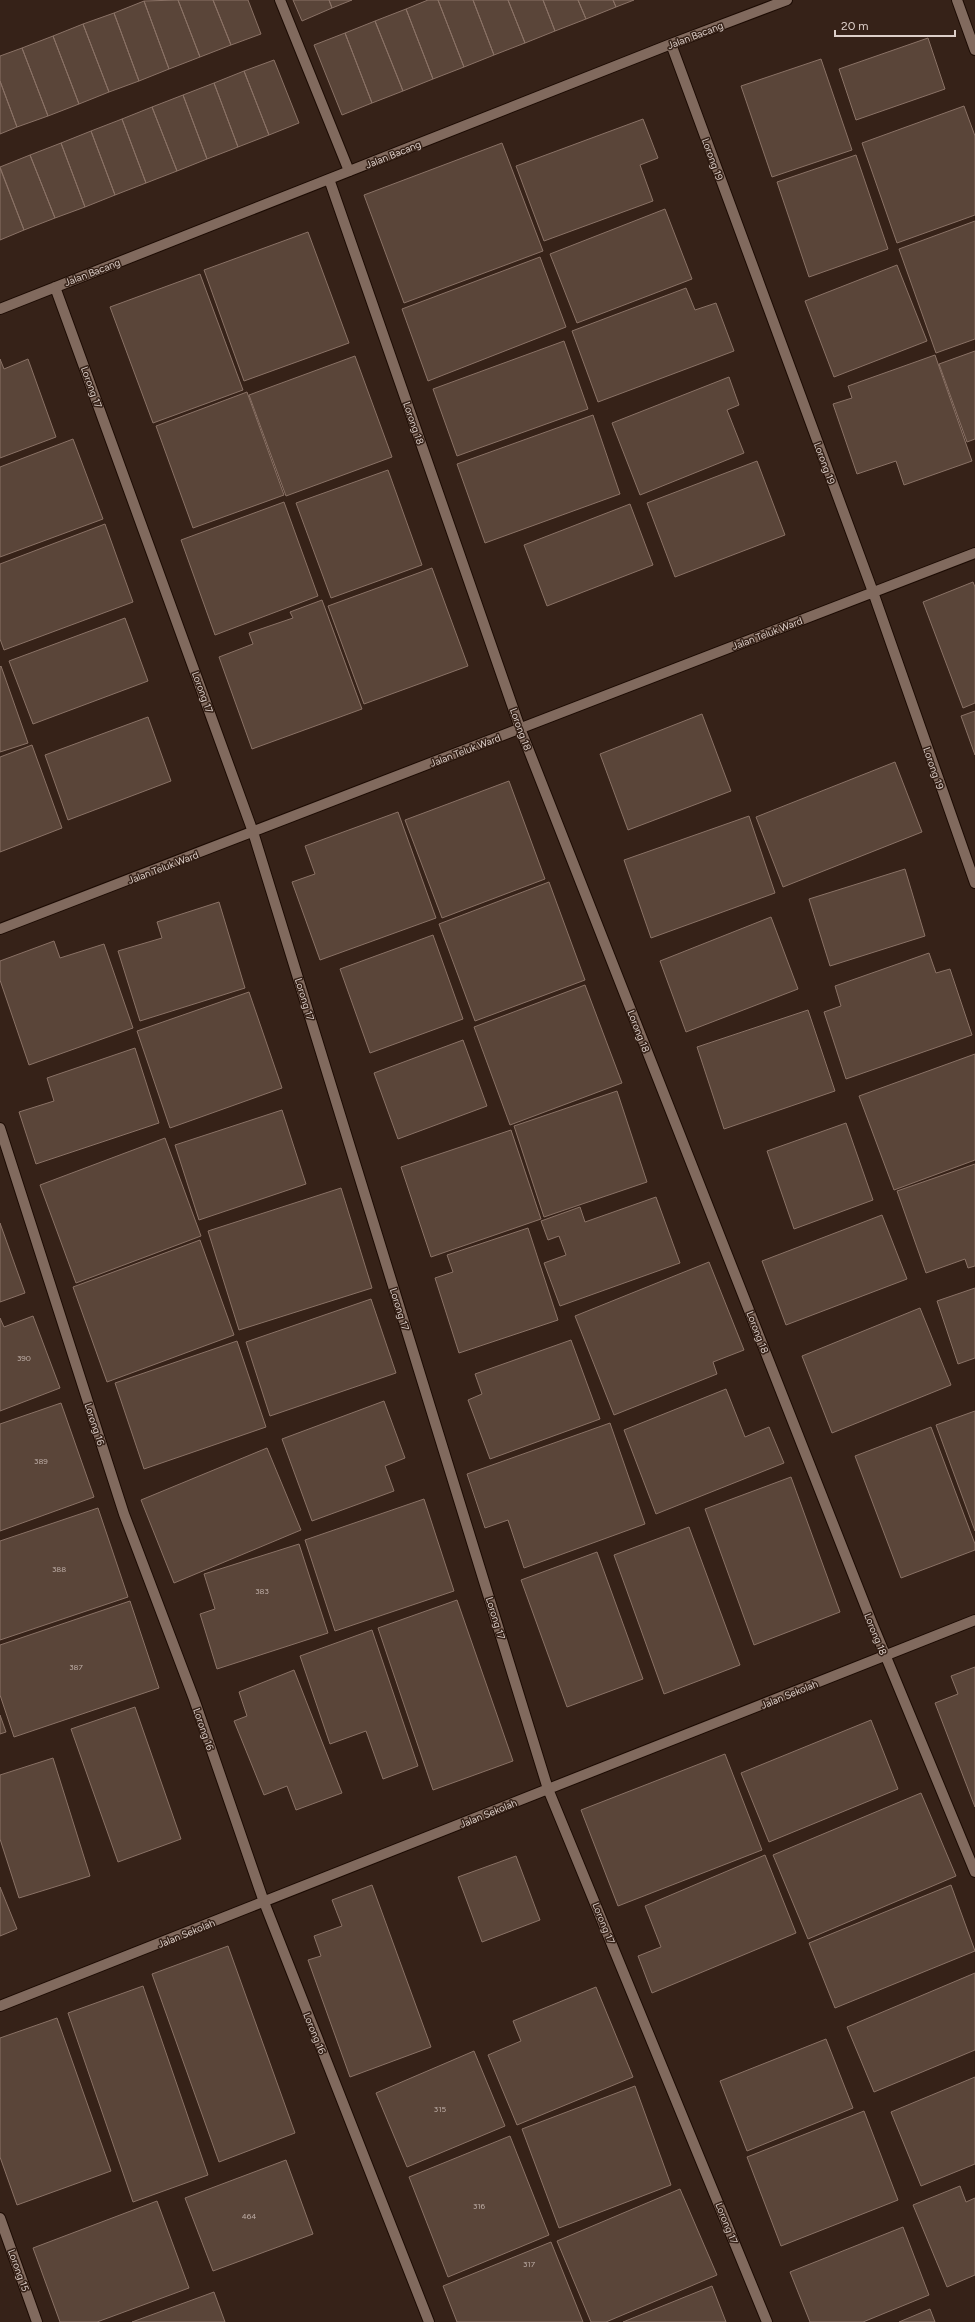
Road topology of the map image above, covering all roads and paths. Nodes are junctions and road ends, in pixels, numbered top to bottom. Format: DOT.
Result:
graph roads {
  1 [pos="280,0"];
  2 [pos="787,0"];
  3 [pos="956,0"];
  4 [pos="671,44"];
  5 [pos="975,50"];
  6 [pos="349,171"];
  7 [pos="329,179"];
  8 [pos="55,287"];
  9 [pos="0,309"];
  10 [pos="975,553"];
  11 [pos="873,592"];
  12 [pos="520,728"];
  13 [pos="254,832"];
  14 [pos="975,884"];
  15 [pos="0,929"];
  16 [pos="0,1128"];
  17 [pos="975,1620"];
  18 [pos="885,1656"];
  19 [pos="548,1789"];
  20 [pos="975,1872"];
  21 [pos="264,1902"];
  22 [pos="0,2006"];
  23 [pos="0,2218"];
  24 [pos="37,2322"];
  25 [pos="429,2322"];
  26 [pos="767,2322"];
  1 -- 6 [label="street"];
  2 -- 4 [label="street, Jalan Bacang"];
  3 -- 5 [label="street"];
  4 -- 6 [label="street, Jalan Bacang"];
  4 -- 11 [label="street, Lorong 19"];
  6 -- 7 [label="street, Jalan Bacang"];
  7 -- 8 [label="street, Jalan Bacang"];
  7 -- 12 [label="street, Lorong 18"];
  8 -- 9 [label="street, Jalan Bacang"];
  8 -- 13 [label="street, Lorong 17"];
  10 -- 11 [label="street, Jalan Teluk Ward"];
  11 -- 12 [label="street, Jalan Teluk Ward"];
  11 -- 14 [label="street, Lorong 19"];
  12 -- 13 [label="street, Jalan Teluk Ward"];
  12 -- 18 [label="street, Lorong 18"];
  13 -- 15 [label="street, Jalan Teluk Ward"];
  13 -- 19 [label="street, Lorong 17"];
  16 -- 21 [label="street, Lorong 16"];
  17 -- 18 [label="street, Jalan Sekolah"];
  18 -- 19 [label="street, Jalan Sekolah"];
  18 -- 20 [label="street, Lorong 18"];
  19 -- 21 [label="street, Jalan Sekolah"];
  19 -- 26 [label="street, Lorong 17"];
  21 -- 22 [label="street, Jalan Sekolah"];
  21 -- 25 [label="street, Lorong 16"];
  23 -- 24 [label="street, Lorong 15"];
}
